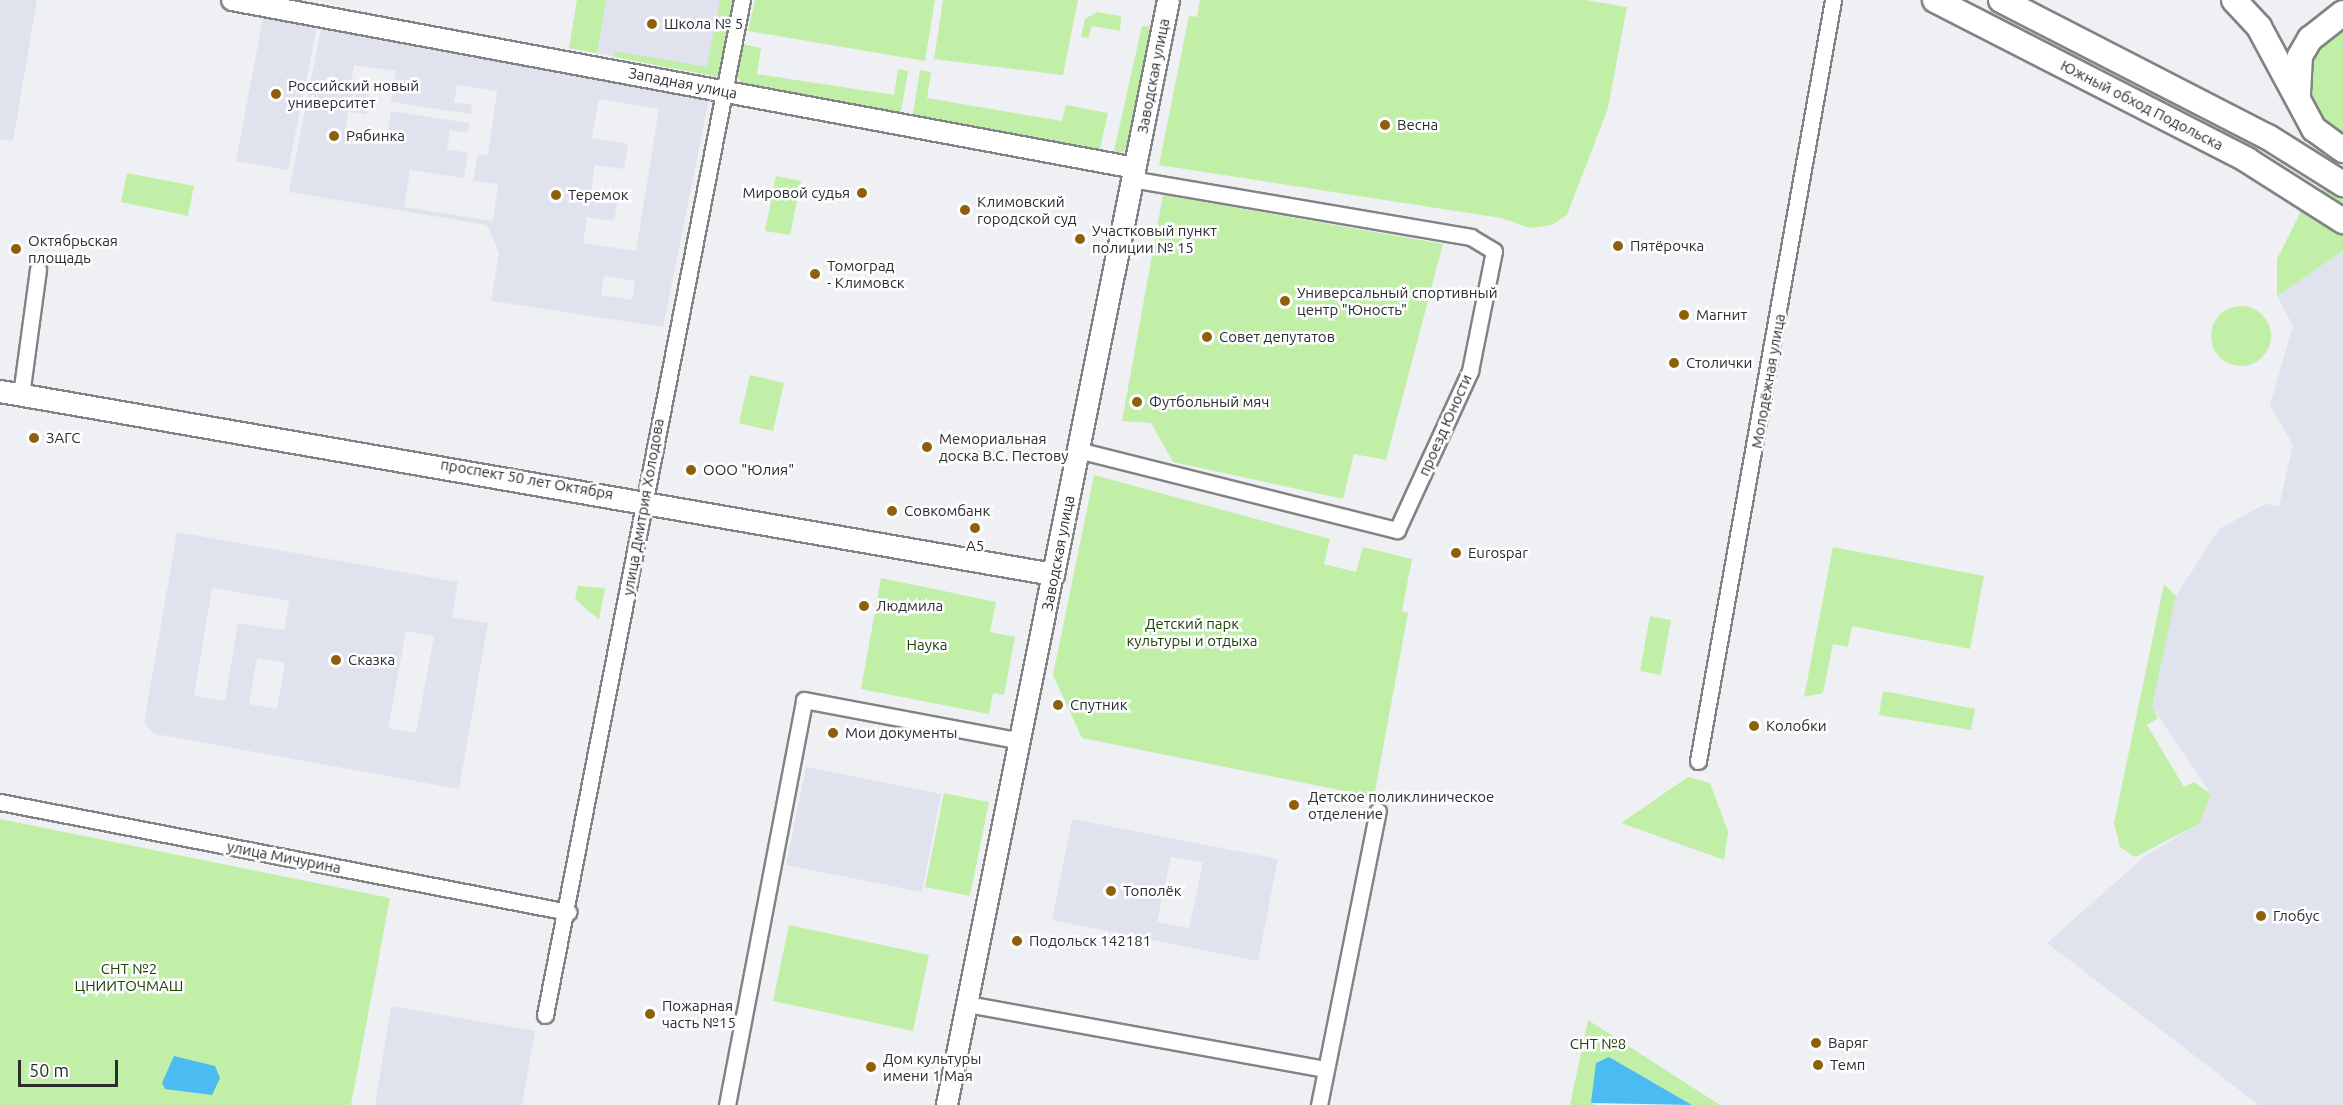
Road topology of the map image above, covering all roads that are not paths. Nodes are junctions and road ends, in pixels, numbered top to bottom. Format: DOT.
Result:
graph roads {
  1 [pos="236,0"];
  2 [pos="742,0"];
  3 [pos="1168,0"];
  4 [pos="1833,0"];
  5 [pos="1935,0"];
  6 [pos="2001,0"];
  7 [pos="2234,0"];
  8 [pos="2343,13"];
  9 [pos="724,91"];
  10 [pos="2298,96"];
  11 [pos="2343,150"];
  12 [pos="1134,174"];
  13 [pos="2343,184"];
  14 [pos="2343,221"];
  15 [pos="38,269"];
  16 [pos="10,393"];
  17 [pos="1078,450"];
  18 [pos="645,500"];
  19 [pos="1053,574"];
  20 [pos="1020,741"];
  21 [pos="1698,761"];
  22 [pos="0,802"];
  23 [pos="1378,811"];
  24 [pos="568,912"];
  25 [pos="967,1004"];
  26 [pos="545,1015"];
  27 [pos="1325,1069"];
  28 [pos="727,1105"];
  29 [pos="947,1105"];
  30 [pos="1319,1105"];
  1 -- 9 [label="street, Западная улица"];
  2 -- 9 [label="street, улица Дмитрия Холодова"];
  3 -- 12 [label="main road, Заводская улица"];
  4 -- 21 [label="street, Молодёжная улица"];
  5 -- 14 [label="main road, Южный обход Подольска"];
  6 -- 13 [label="main road, Южный обход Подольска"];
  7 -- 10 [label="main road"];
  8 -- 10 [label="main road"];
  9 -- 12 [label="street, Западная улица"];
  9 -- 18 [label="street, улица Дмитрия Холодова"];
  10 -- 11 [label="main road"];
  12 -- 17 [label="main road, Заводская улица"];
  12 -- 17 [label="street, проезд Юности"];
  15 -- 16 [label="street"];
  16 -- 18 [label="main road, проспект 50 лет Октября"];
  17 -- 19 [label="main road, Заводская улица"];
  18 -- 19 [label="main road, проспект 50 лет Октября"];
  18 -- 24 [label="street, улица Дмитрия Холодова"];
  19 -- 20 [label="street, Заводская улица"];
  20 -- 25 [label="street, Заводская улица"];
  20 -- 28 [label="street"];
  22 -- 24 [label="street, улица Мичурина"];
  23 -- 27 [label="street"];
  24 -- 26 [label="street, улица Дмитрия Холодова"];
  25 -- 27 [label="street"];
  25 -- 29 [label="street, Заводская улица"];
  27 -- 30 [label="street"];
}
